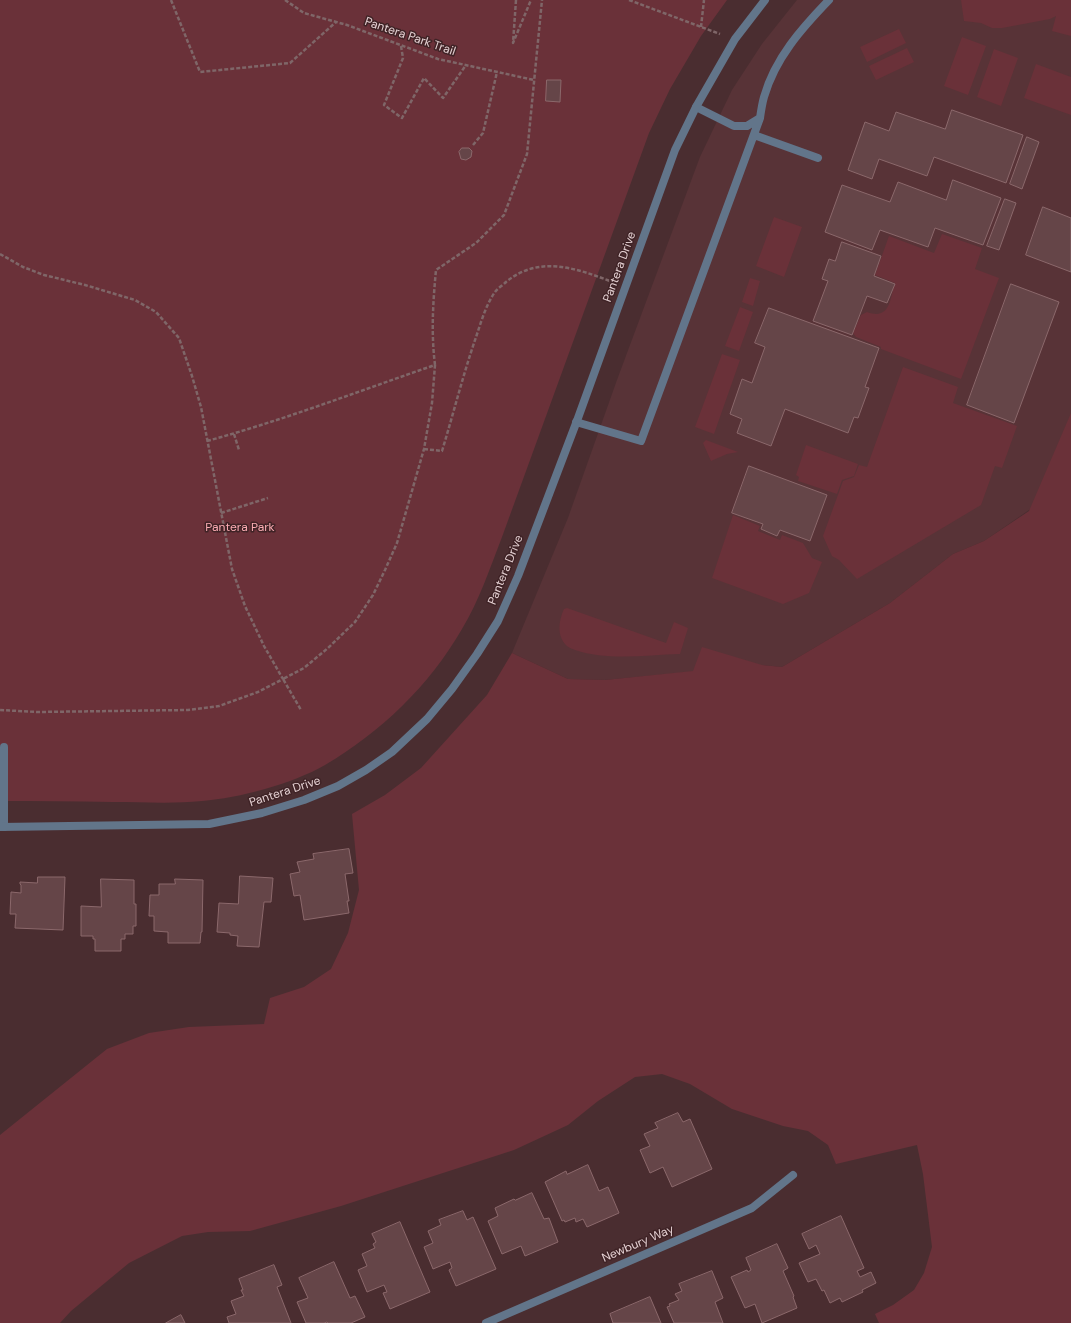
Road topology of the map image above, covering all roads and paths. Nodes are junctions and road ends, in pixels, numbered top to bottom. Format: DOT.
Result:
graph roads {
  1 [pos="171,0"];
  2 [pos="285,0"];
  3 [pos="516,0"];
  4 [pos="531,0"];
  5 [pos="542,0"];
  6 [pos="629,0"];
  7 [pos="704,0"];
  8 [pos="765,0"];
  9 [pos="829,0"];
  10 [pos="336,22"];
  11 [pos="702,27"];
  12 [pos="735,39"];
  13 [pos="401,46"];
  14 [pos="466,65"];
  15 [pos="497,72"];
  16 [pos="534,80"];
  17 [pos="696,107"];
  18 [pos="760,118"];
  19 [pos="754,135"];
  20 [pos="473,145"];
  21 [pos="818,158"];
  22 [pos="0,254"];
  23 [pos="626,287"];
  24 [pos="435,365"];
  25 [pos="576,422"];
  26 [pos="234,434"];
  27 [pos="207,442"];
  28 [pos="424,449"];
  29 [pos="239,450"];
  30 [pos="268,498"];
  31 [pos="221,513"];
  32 [pos="283,679"];
  33 [pos="0,710"];
  34 [pos="301,710"];
  35 [pos="4,747"];
  36 [pos="2,827"];
  37 [pos="793,1175"];
  38 [pos="486,1323"];
  1 -- 10 [label="path"];
  2 -- 10 [label="path, Pantera Park Trail"];
  3 -- 4 [label="path"];
  5 -- 16 [label="path"];
  6 -- 11 [label="path"];
  7 -- 11 [label="path"];
  8 -- 12 [label="street, Pantera Drive"];
  9 -- 18 [label="street"];
  10 -- 13 [label="path, Pantera Park Trail"];
  11 -- 12 [label="path"];
  12 -- 17 [label="street, Pantera Drive"];
  13 -- 14 [label="path, Pantera Park Trail"];
  13 -- 14 [label="path"];
  14 -- 15 [label="path, Pantera Park Trail"];
  15 -- 16 [label="path, Pantera Park Trail"];
  15 -- 20 [label="path"];
  16 -- 24 [label="path"];
  17 -- 18 [label="street"];
  17 -- 23 [label="street, Pantera Drive"];
  18 -- 19 [label="street"];
  19 -- 21 [label="street"];
  19 -- 25 [label="street"];
  22 -- 27 [label="path"];
  23 -- 25 [label="street, Pantera Drive"];
  23 -- 28 [label="path"];
  24 -- 26 [label="path"];
  24 -- 28 [label="path"];
  25 -- 36 [label="street, Pantera Drive"];
  26 -- 27 [label="path"];
  26 -- 29 [label="path"];
  27 -- 31 [label="path"];
  28 -- 32 [label="path"];
  30 -- 31 [label="path"];
  31 -- 32 [label="path"];
  32 -- 33 [label="path"];
  32 -- 34 [label="path"];
  35 -- 36 [label="street"];
  37 -- 38 [label="street, Newbury Way"];
}
